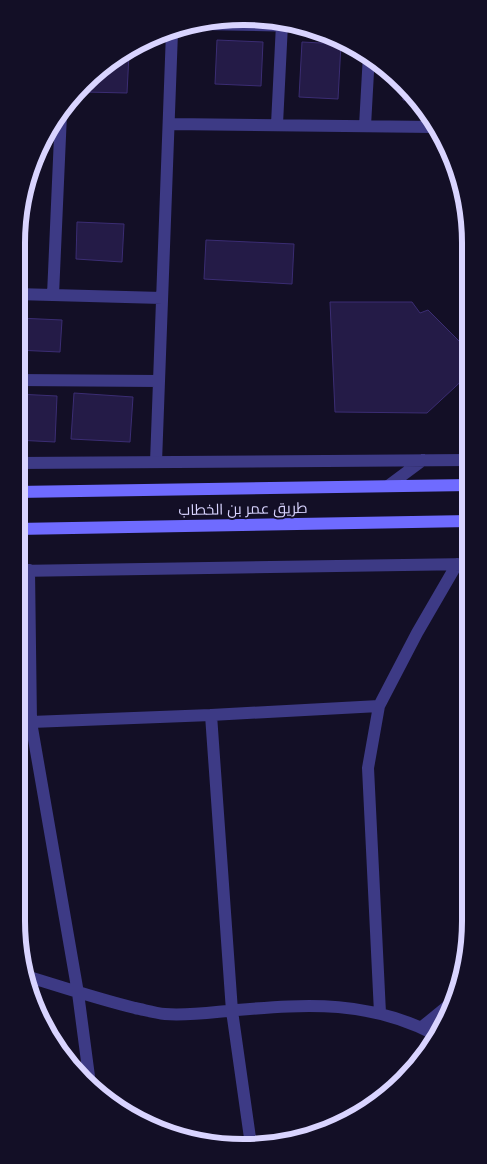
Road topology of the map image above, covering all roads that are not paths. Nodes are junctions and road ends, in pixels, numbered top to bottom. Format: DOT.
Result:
graph roads {
  1 [pos="282,28"];
  2 [pos="171,38"];
  3 [pos="368,64"];
  4 [pos="61,124"];
  5 [pos="170,124"];
  6 [pos="277,124"];
  7 [pos="365,126"];
  8 [pos="428,127"];
  9 [pos="25,294"];
  10 [pos="53,294"];
  11 [pos="162,298"];
  12 [pos="25,380"];
  13 [pos="159,381"];
  14 [pos="423,460"];
  15 [pos="462,460"];
  16 [pos="156,462"];
  17 [pos="25,463"];
  18 [pos="462,485"];
  19 [pos="388,486"];
  20 [pos="25,492"];
  21 [pos="462,521"];
  22 [pos="25,529"];
  23 [pos="462,564"];
  24 [pos="462,566"];
  25 [pos="25,570"];
  26 [pos="30,570"];
  27 [pos="379,706"];
  28 [pos="211,716"];
  29 [pos="31,722"];
  30 [pos="32,978"];
  31 [pos="78,993"];
  32 [pos="232,1011"];
  33 [pos="441,1012"];
  34 [pos="380,1013"];
  35 [pos="422,1027"];
  36 [pos="431,1032"];
  37 [pos="89,1075"];
  38 [pos="250,1139"];
  1 -- 6 [label="street"];
  2 -- 5 [label="street"];
  3 -- 7 [label="street"];
  4 -- 10 [label="street"];
  5 -- 6 [label="street"];
  5 -- 11 [label="street"];
  6 -- 7 [label="street"];
  7 -- 8 [label="street"];
  9 -- 10 [label="street"];
  10 -- 11 [label="street"];
  11 -- 13 [label="street"];
  12 -- 13 [label="street"];
  13 -- 16 [label="street"];
  14 -- 15 [label="street"];
  14 -- 16 [label="street"];
  14 -- 19 [label="street"];
  16 -- 17 [label="street"];
  18 -- 19 [label="main road, طريق عمر بن الخطاب"];
  19 -- 20 [label="main road, طريق عمر بن الخطاب"];
  21 -- 22 [label="main road, طريق عمر بن الخطاب"];
  23 -- 26 [label="street"];
  24 -- 27 [label="street"];
  25 -- 26 [label="street"];
  26 -- 29 [label="street"];
  27 -- 28 [label="street"];
  27 -- 34 [label="street"];
  28 -- 29 [label="street"];
  28 -- 32 [label="street"];
  29 -- 31 [label="street"];
  30 -- 31 [label="street"];
  31 -- 32 [label="street"];
  31 -- 37 [label="street"];
  32 -- 34 [label="street"];
  32 -- 38 [label="street"];
  33 -- 35 [label="street"];
  34 -- 35 [label="street"];
  35 -- 36 [label="street"];
}
